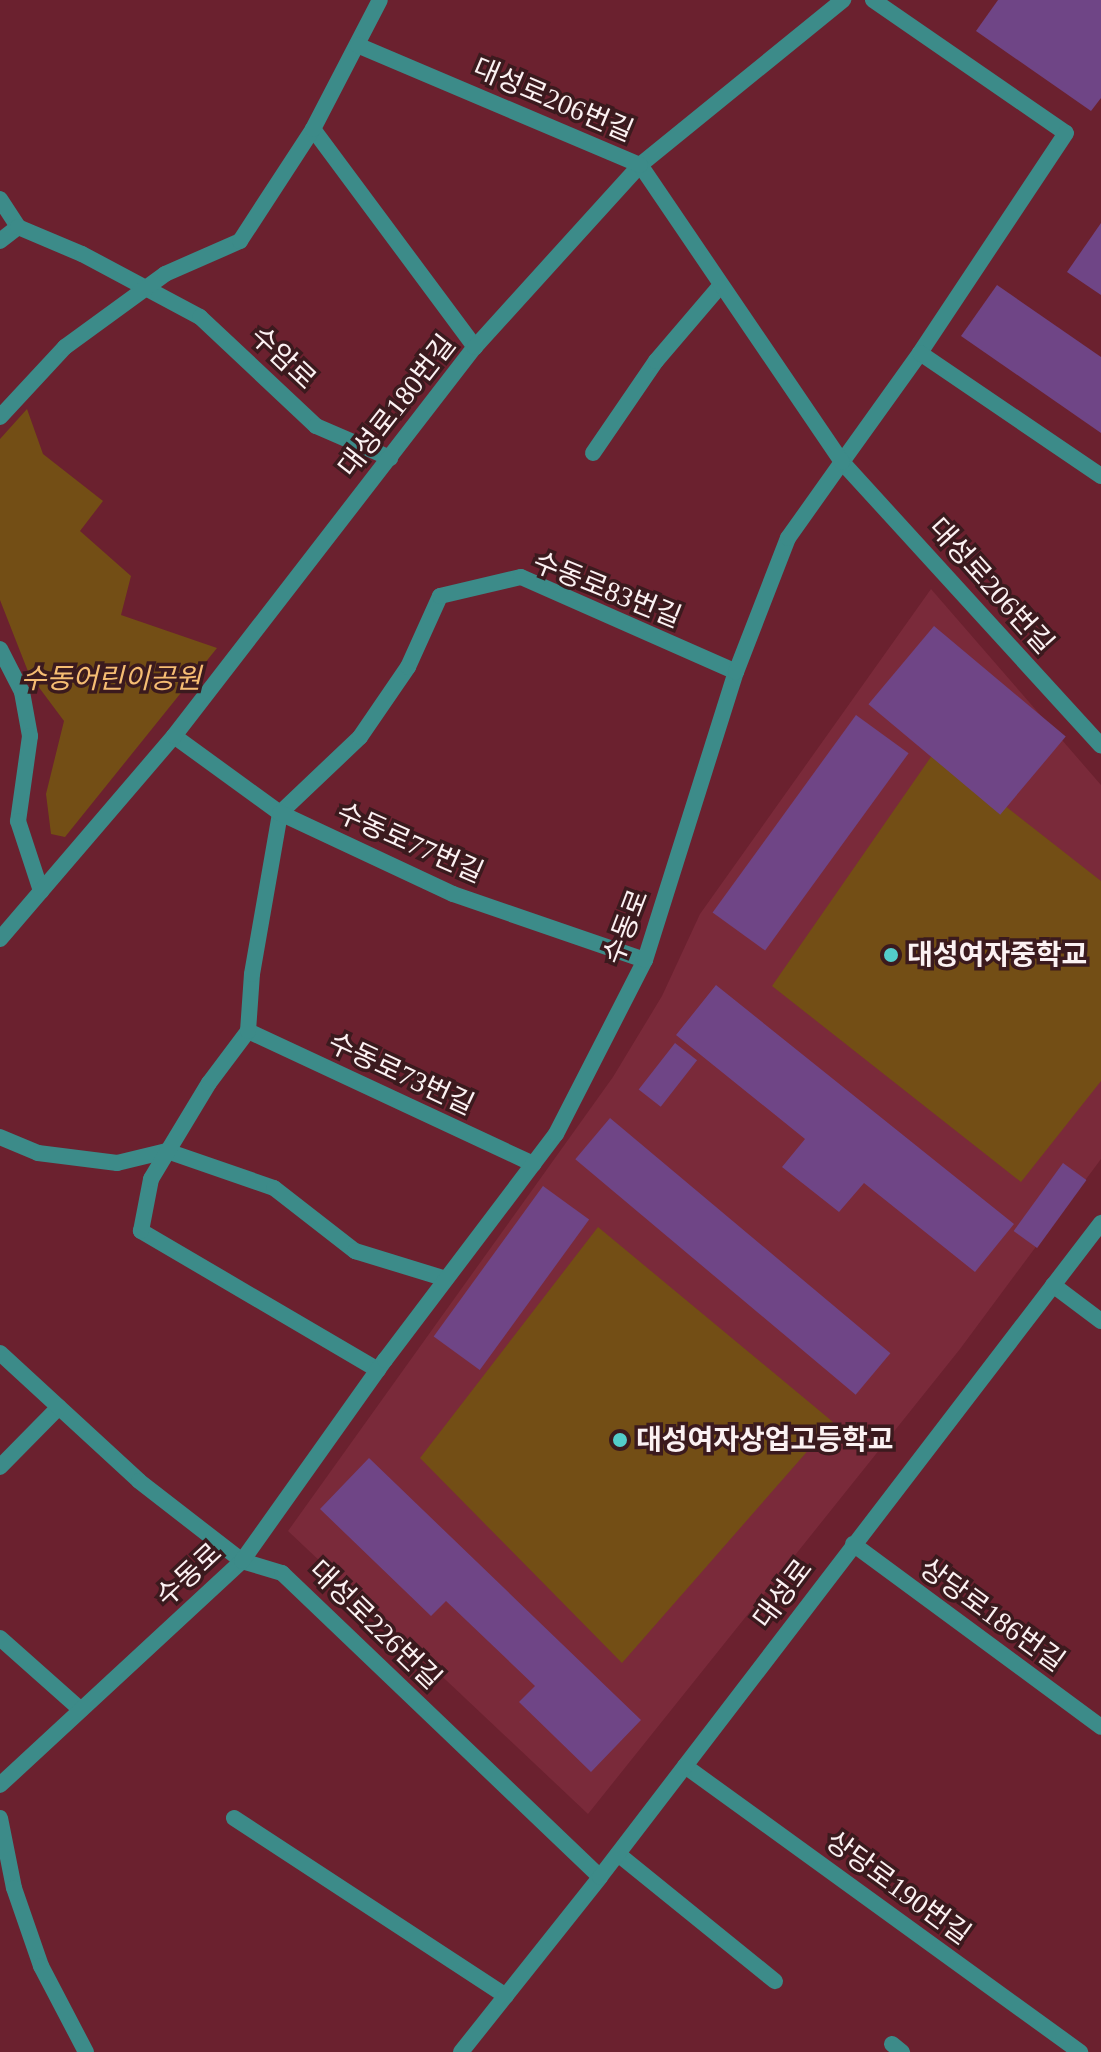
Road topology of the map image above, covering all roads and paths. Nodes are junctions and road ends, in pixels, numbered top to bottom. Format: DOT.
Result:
graph roads {
  1 [pos="380,0"];
  2 [pos="843,0"];
  3 [pos="873,0"];
  4 [pos="357,45"];
  5 [pos="313,129"];
  6 [pos="640,165"];
  7 [pos="0,199"];
  8 [pos="18,227"];
  9 [pos="0,241"];
  10 [pos="720,286"];
  11 [pos="143,290"];
  12 [pos="475,347"];
  13 [pos="920,353"];
  14 [pos="0,417"];
  15 [pos="593,453"];
  16 [pos="390,458"];
  17 [pos="842,462"];
  18 [pos="1101,476"];
  19 [pos="0,649"];
  20 [pos="736,672"];
  21 [pos="174,736"];
  22 [pos="1101,746"];
  23 [pos="280,813"];
  24 [pos="41,891"];
  25 [pos="0,939"];
  26 [pos="645,960"];
  27 [pos="248,1031"];
  28 [pos="0,1137"];
  29 [pos="167,1151"];
  30 [pos="533,1164"];
  31 [pos="1101,1223"];
  32 [pos="446,1279"];
  33 [pos="1053,1285"];
  34 [pos="1101,1321"];
  35 [pos="0,1353"];
  36 [pos="378,1370"];
  37 [pos="59,1407"];
  38 [pos="0,1467"];
  39 [pos="853,1544"];
  40 [pos="242,1561"];
  41 [pos="0,1638"];
  42 [pos="81,1710"];
  43 [pos="1101,1727"];
  44 [pos="685,1766"];
  45 [pos="0,1785"];
  46 [pos="0,1818"];
  47 [pos="234,1818"];
  48 [pos="618,1854"];
  49 [pos="600,1877"];
  50 [pos="775,1981"];
  51 [pos="506,1996"];
  52 [pos="86,2052"];
  53 [pos="461,2052"];
  54 [pos="1080,2052"];
  1 -- 4 [label="street"];
  2 -- 6 [label="street, 대성로180번길"];
  3 -- 13 [label="street"];
  4 -- 5 [label="street"];
  4 -- 6 [label="street, 대성로206번길"];
  5 -- 11 [label="street"];
  5 -- 12 [label="street"];
  6 -- 10 [label="street, 대성로206번길"];
  6 -- 12 [label="street, 대성로180번길"];
  7 -- 8 [label="street"];
  8 -- 9 [label="street"];
  8 -- 11 [label="street, 수암로"];
  10 -- 15 [label="street"];
  10 -- 17 [label="street, 대성로206번길"];
  11 -- 14 [label="street"];
  11 -- 16 [label="street, 수암로"];
  12 -- 16 [label="street, 대성로180번길"];
  13 -- 17 [label="street"];
  13 -- 18 [label="street"];
  16 -- 21 [label="street, 대성로180번길"];
  17 -- 20 [label="street, 수동로"];
  17 -- 22 [label="street, 대성로206번길"];
  19 -- 24 [label="street"];
  20 -- 23 [label="street, 수동로83번길"];
  20 -- 26 [label="street, 수동로"];
  21 -- 23 [label="street, 수동로77번길"];
  21 -- 24 [label="street, 대성로180번길"];
  23 -- 26 [label="street, 수동로77번길"];
  23 -- 27 [label="street"];
  24 -- 25 [label="street, 대성로180번길"];
  26 -- 30 [label="street, 수동로"];
  27 -- 29 [label="street"];
  27 -- 30 [label="street, 수동로73번길"];
  28 -- 29 [label="street"];
  29 -- 32 [label="street"];
  29 -- 36 [label="street"];
  30 -- 32 [label="street, 수동로"];
  31 -- 33 [label="street, 대성로"];
  32 -- 36 [label="street, 수동로"];
  33 -- 34 [label="street"];
  33 -- 39 [label="street, 대성로"];
  35 -- 37 [label="street, 대성로226번길"];
  36 -- 40 [label="street, 수동로"];
  37 -- 38 [label="street"];
  37 -- 40 [label="street, 대성로226번길"];
  39 -- 43 [label="street, 상당로186번길"];
  39 -- 44 [label="street, 대성로"];
  40 -- 42 [label="street, 수동로"];
  40 -- 49 [label="street, 대성로226번길"];
  41 -- 42 [label="street"];
  42 -- 45 [label="street, 수동로"];
  44 -- 48 [label="street, 대성로"];
  44 -- 54 [label="street, 상당로190번길"];
  46 -- 52 [label="street"];
  47 -- 51 [label="street"];
  48 -- 49 [label="street, 대성로"];
  48 -- 50 [label="street"];
  49 -- 51 [label="street, 대성로"];
  51 -- 53 [label="street, 대성로"];
}
